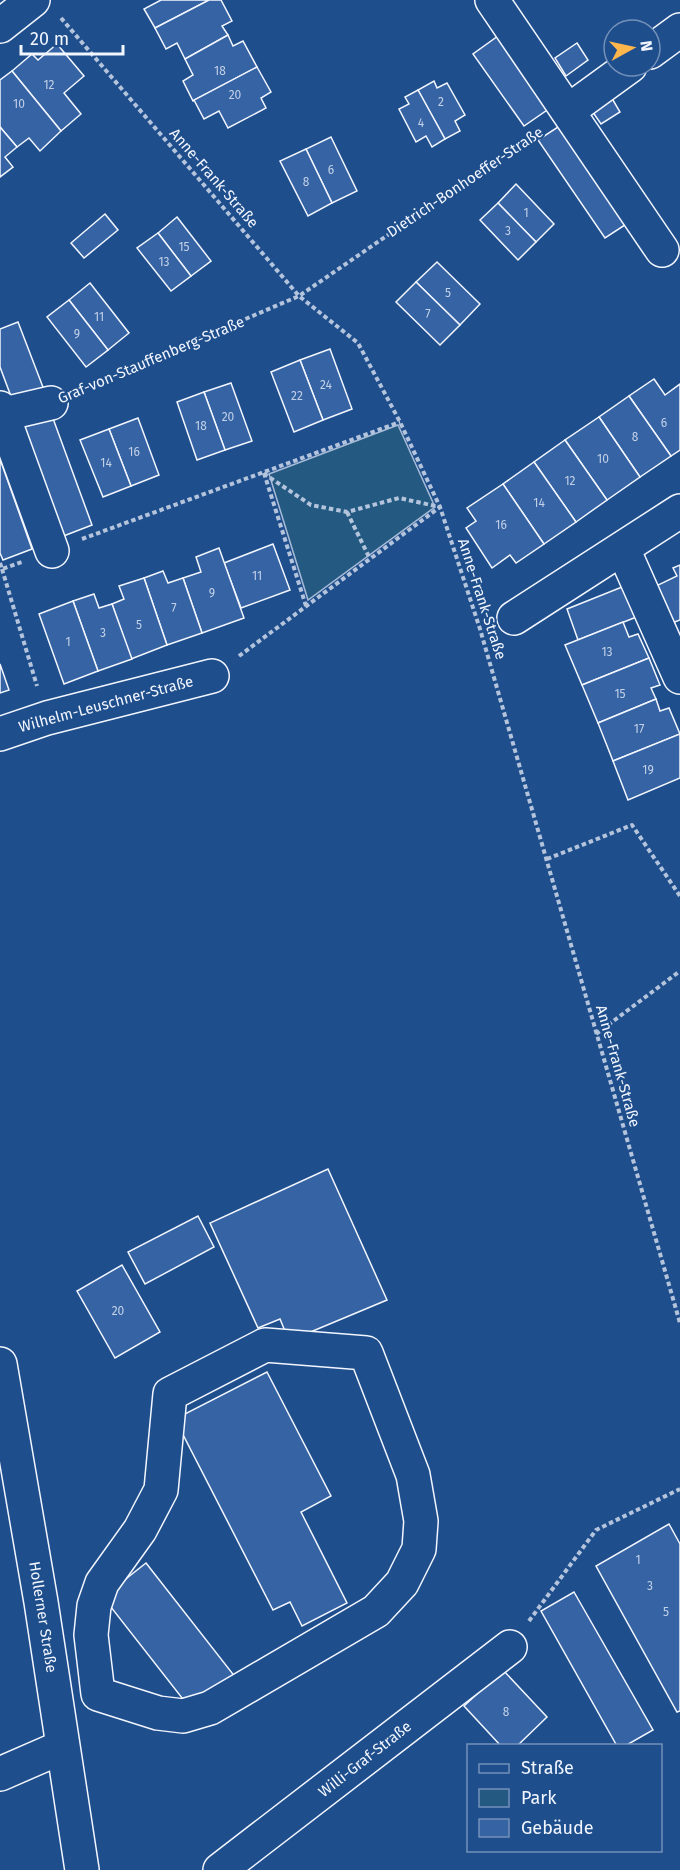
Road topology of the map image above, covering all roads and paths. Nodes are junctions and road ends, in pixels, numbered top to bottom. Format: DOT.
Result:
graph roads {
  1 [pos="492,0"];
  2 [pos="45,6"];
  3 [pos="0,26"];
  4 [pos="680,30"];
  5 [pos="662,43"];
  6 [pos="613,78"];
  7 [pos="568,111"];
  8 [pos="662,250"];
  9 [pos="299,296"];
  10 [pos="51,403"];
  11 [pos="1,413"];
  12 [pos="399,422"];
  13 [pos="263,472"];
  14 [pos="440,507"];
  15 [pos="680,511"];
  16 [pos="347,512"];
  17 [pos="623,549"];
  18 [pos="52,551"];
  19 [pos="370,559"];
  20 [pos="0,563"];
  21 [pos="2,569"];
  22 [pos="306,606"];
  23 [pos="514,618"];
  24 [pos="212,676"];
  25 [pos="680,677"];
  26 [pos="47,718"];
  27 [pos="0,734"];
  28 [pos="547,859"];
  29 [pos="680,896"];
  30 [pos="680,971"];
  31 [pos="596,1034"];
  32 [pos="680,1323"];
  33 [pos="0,1364"];
  34 [pos="3,1397"];
  35 [pos="680,1489"];
  36 [pos="510,1647"];
  37 [pos="98,1694"];
  38 [pos="61,1739"];
  39 [pos="0,1774"];
  40 [pos="82,1870"];
  41 [pos="220,1870"];
  1 -- 7 [label="street"];
  2 -- 3 [label="street"];
  2 -- 9 [label="path, Anne-Frank-Straße"];
  4 -- 5 [label="street"];
  6 -- 7 [label="street"];
  7 -- 8 [label="street"];
  7 -- 9 [label="path, Dietrich-Bonhoeffer-Straße"];
  9 -- 10 [label="path, Graf-von-Stauffenberg-Straße"];
  9 -- 12 [label="path, Anne-Frank-Straße"];
  10 -- 11 [label="street, Graf-von-Stauffenberg-Straße"];
  11 -- 18 [label="street"];
  12 -- 13 [label="path"];
  12 -- 14 [label="path, Anne-Frank-Straße"];
  13 -- 16 [label="path"];
  13 -- 18 [label="path"];
  13 -- 22 [label="path"];
  14 -- 16 [label="path"];
  14 -- 19 [label="path"];
  14 -- 28 [label="path, Anne-Frank-Straße"];
  15 -- 17 [label="street"];
  16 -- 19 [label="path"];
  17 -- 23 [label="street"];
  17 -- 25 [label="street"];
  18 -- 21 [label="path"];
  19 -- 22 [label="path"];
  20 -- 21 [label="path"];
  21 -- 26 [label="path"];
  22 -- 24 [label="path"];
  24 -- 26 [label="street, Wilhelm-Leuschner-Straße"];
  26 -- 27 [label="street, Wilhelm-Leuschner-Straße"];
  28 -- 29 [label="path"];
  28 -- 31 [label="path, Anne-Frank-Straße"];
  30 -- 31 [label="path"];
  31 -- 32 [label="path, Anne-Frank-Straße"];
  33 -- 34 [label="street, Hollerner Straße"];
  34 -- 38 [label="street, Hollerner Straße"];
  35 -- 36 [label="path"];
  36 -- 41 [label="street, Willi-Graf-Straße"];
  37 -- 37 [label="street"];
  37 -- 38 [label="street"];
  38 -- 39 [label="street"];
  38 -- 40 [label="street, Hollerner Straße"];
}
